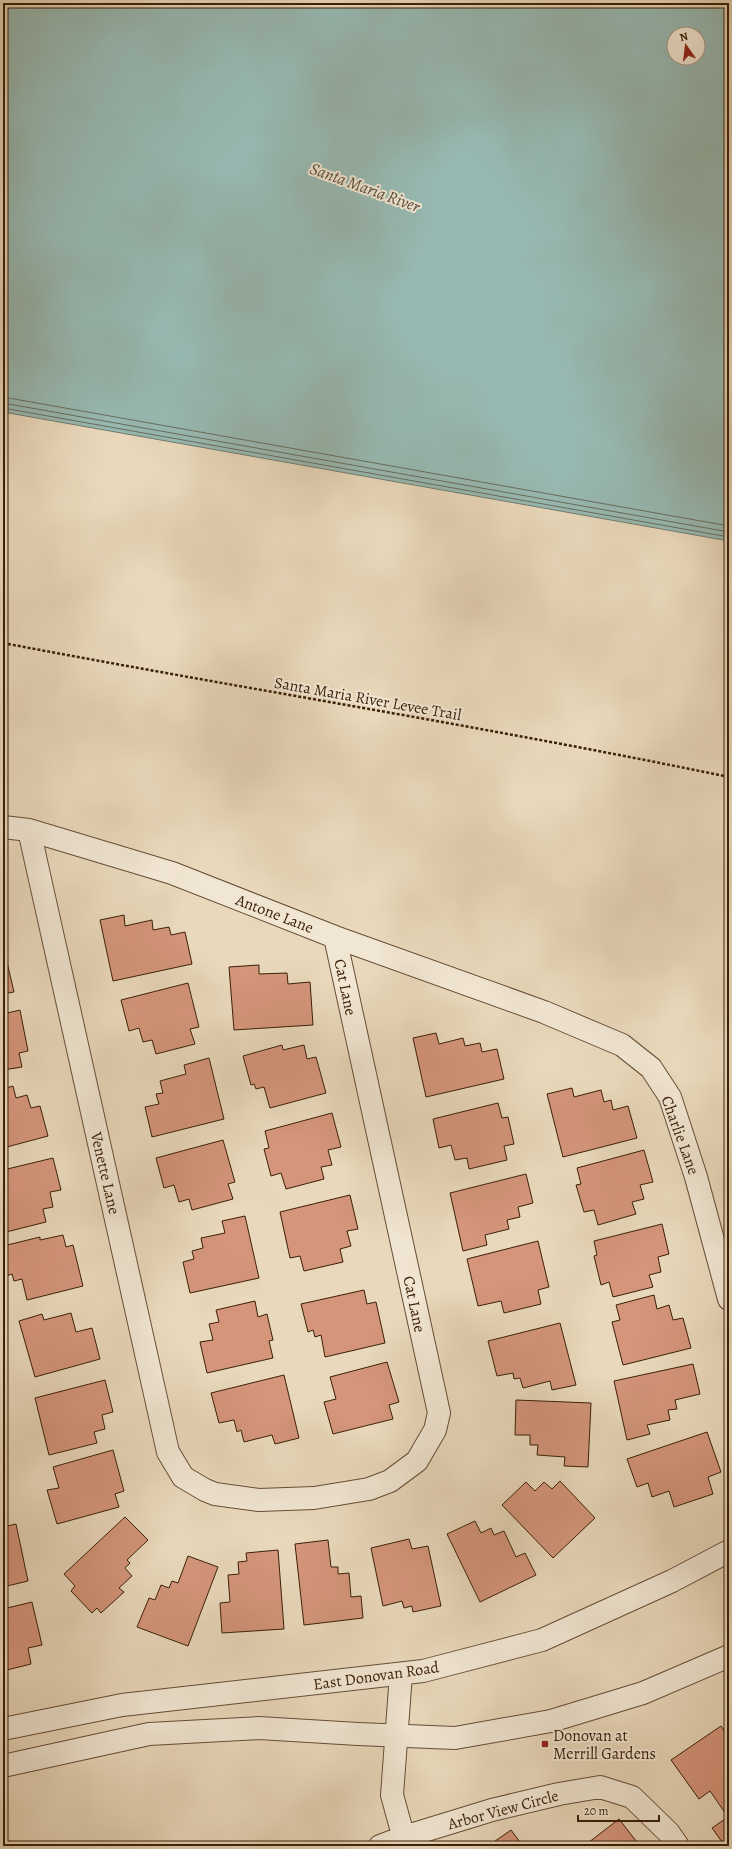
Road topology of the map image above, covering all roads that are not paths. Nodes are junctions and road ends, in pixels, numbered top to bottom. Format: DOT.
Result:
graph roads {
  1 [pos="3,827"];
  2 [pos="30,830"];
  3 [pos="335,937"];
  4 [pos="544,1012"];
  5 [pos="729,1299"];
  6 [pos="215,1494"];
  7 [pos="729,1551"];
  8 [pos="729,1656"];
  9 [pos="401,1674"];
  10 [pos="3,1729"];
  11 [pos="395,1736"];
  12 [pos="3,1766"];
  13 [pos="405,1841"];
  14 [pos="380,1846"];
  15 [pos="678,1846"];
  1 -- 2 [label="street, Antone Lane"];
  2 -- 3 [label="street, Antone Lane"];
  2 -- 6 [label="street, Venette Lane"];
  3 -- 4 [label="street, Antone Lane"];
  3 -- 6 [label="street, Cat Lane"];
  4 -- 5 [label="street, Charlie Lane"];
  7 -- 9 [label="street, East Donovan Road"];
  8 -- 11 [label="street"];
  9 -- 10 [label="street, East Donovan Road"];
  9 -- 11 [label="street"];
  11 -- 12 [label="street"];
  11 -- 13 [label="street"];
  13 -- 14 [label="street, Arbor View Circle"];
  13 -- 15 [label="street, Arbor View Circle"];
}
